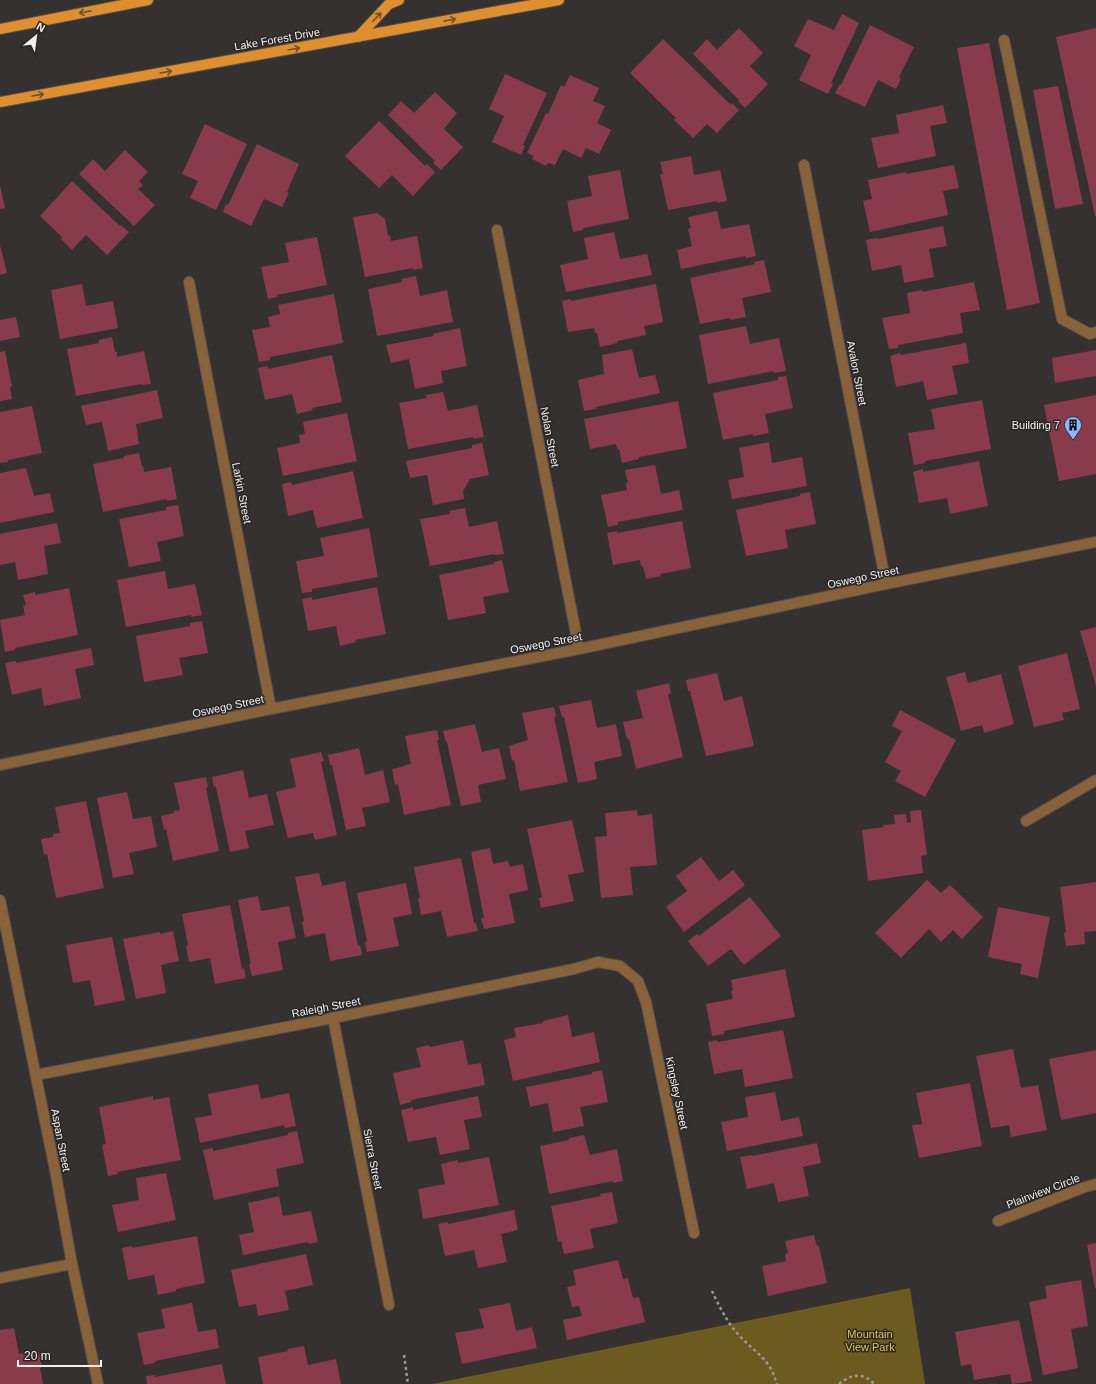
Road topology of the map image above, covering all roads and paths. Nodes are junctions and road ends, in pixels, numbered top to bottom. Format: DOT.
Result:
graph roads {
  1 [pos="148,0"];
  2 [pos="399,0"];
  3 [pos="559,0"];
  4 [pos="0,28"];
  5 [pos="358,37"];
  6 [pos="1004,40"];
  7 [pos="0,102"];
  8 [pos="804,166"];
  9 [pos="497,230"];
  10 [pos="189,282"];
  11 [pos="1096,332"];
  12 [pos="1096,542"];
  13 [pos="886,584"];
  14 [pos="579,649"];
  15 [pos="271,709"];
  16 [pos="0,765"];
  17 [pos="1096,780"];
  18 [pos="1026,821"];
  19 [pos="0,900"];
  20 [pos="620,966"];
  21 [pos="333,1018"];
  22 [pos="36,1075"];
  23 [pos="1096,1184"];
  24 [pos="998,1221"];
  25 [pos="694,1233"];
  26 [pos="72,1264"];
  27 [pos="0,1278"];
  28 [pos="712,1291"];
  29 [pos="389,1305"];
  30 [pos="404,1355"];
  31 [pos="98,1384"];
  32 [pos="408,1384"];
  33 [pos="777,1384"];
  34 [pos="840,1384"];
  35 [pos="874,1384"];
  1 -- 4 [label="main road, one-way"];
  5 -- 2 [label="main road, one-way"];
  5 -- 3 [label="main road, Lake Forest Drive, one-way"];
  7 -- 5 [label="main road, Lake Forest Drive, one-way"];
  6 -- 11 [label="street"];
  8 -- 13 [label="street, Avalon Street"];
  9 -- 14 [label="street, Nolan Street"];
  10 -- 15 [label="street, Larkin Street"];
  12 -- 13 [label="street, Oswego Street"];
  13 -- 14 [label="street, Oswego Street"];
  14 -- 15 [label="street, Oswego Street"];
  15 -- 16 [label="street, Oswego Street"];
  17 -- 18 [label="street"];
  19 -- 22 [label="street, Aspan Street"];
  20 -- 21 [label="street, Raleigh Street"];
  20 -- 25 [label="street, Kingsley Street"];
  21 -- 22 [label="street, Raleigh Street"];
  21 -- 29 [label="street, Sierra Street"];
  22 -- 26 [label="street, Aspan Street"];
  23 -- 24 [label="street, Plainview Circle"];
  26 -- 27 [label="street"];
  26 -- 31 [label="street, Aspan Street"];
  28 -- 33 [label="path"];
  30 -- 32 [label="path"];
  34 -- 35 [label="path"];
}
